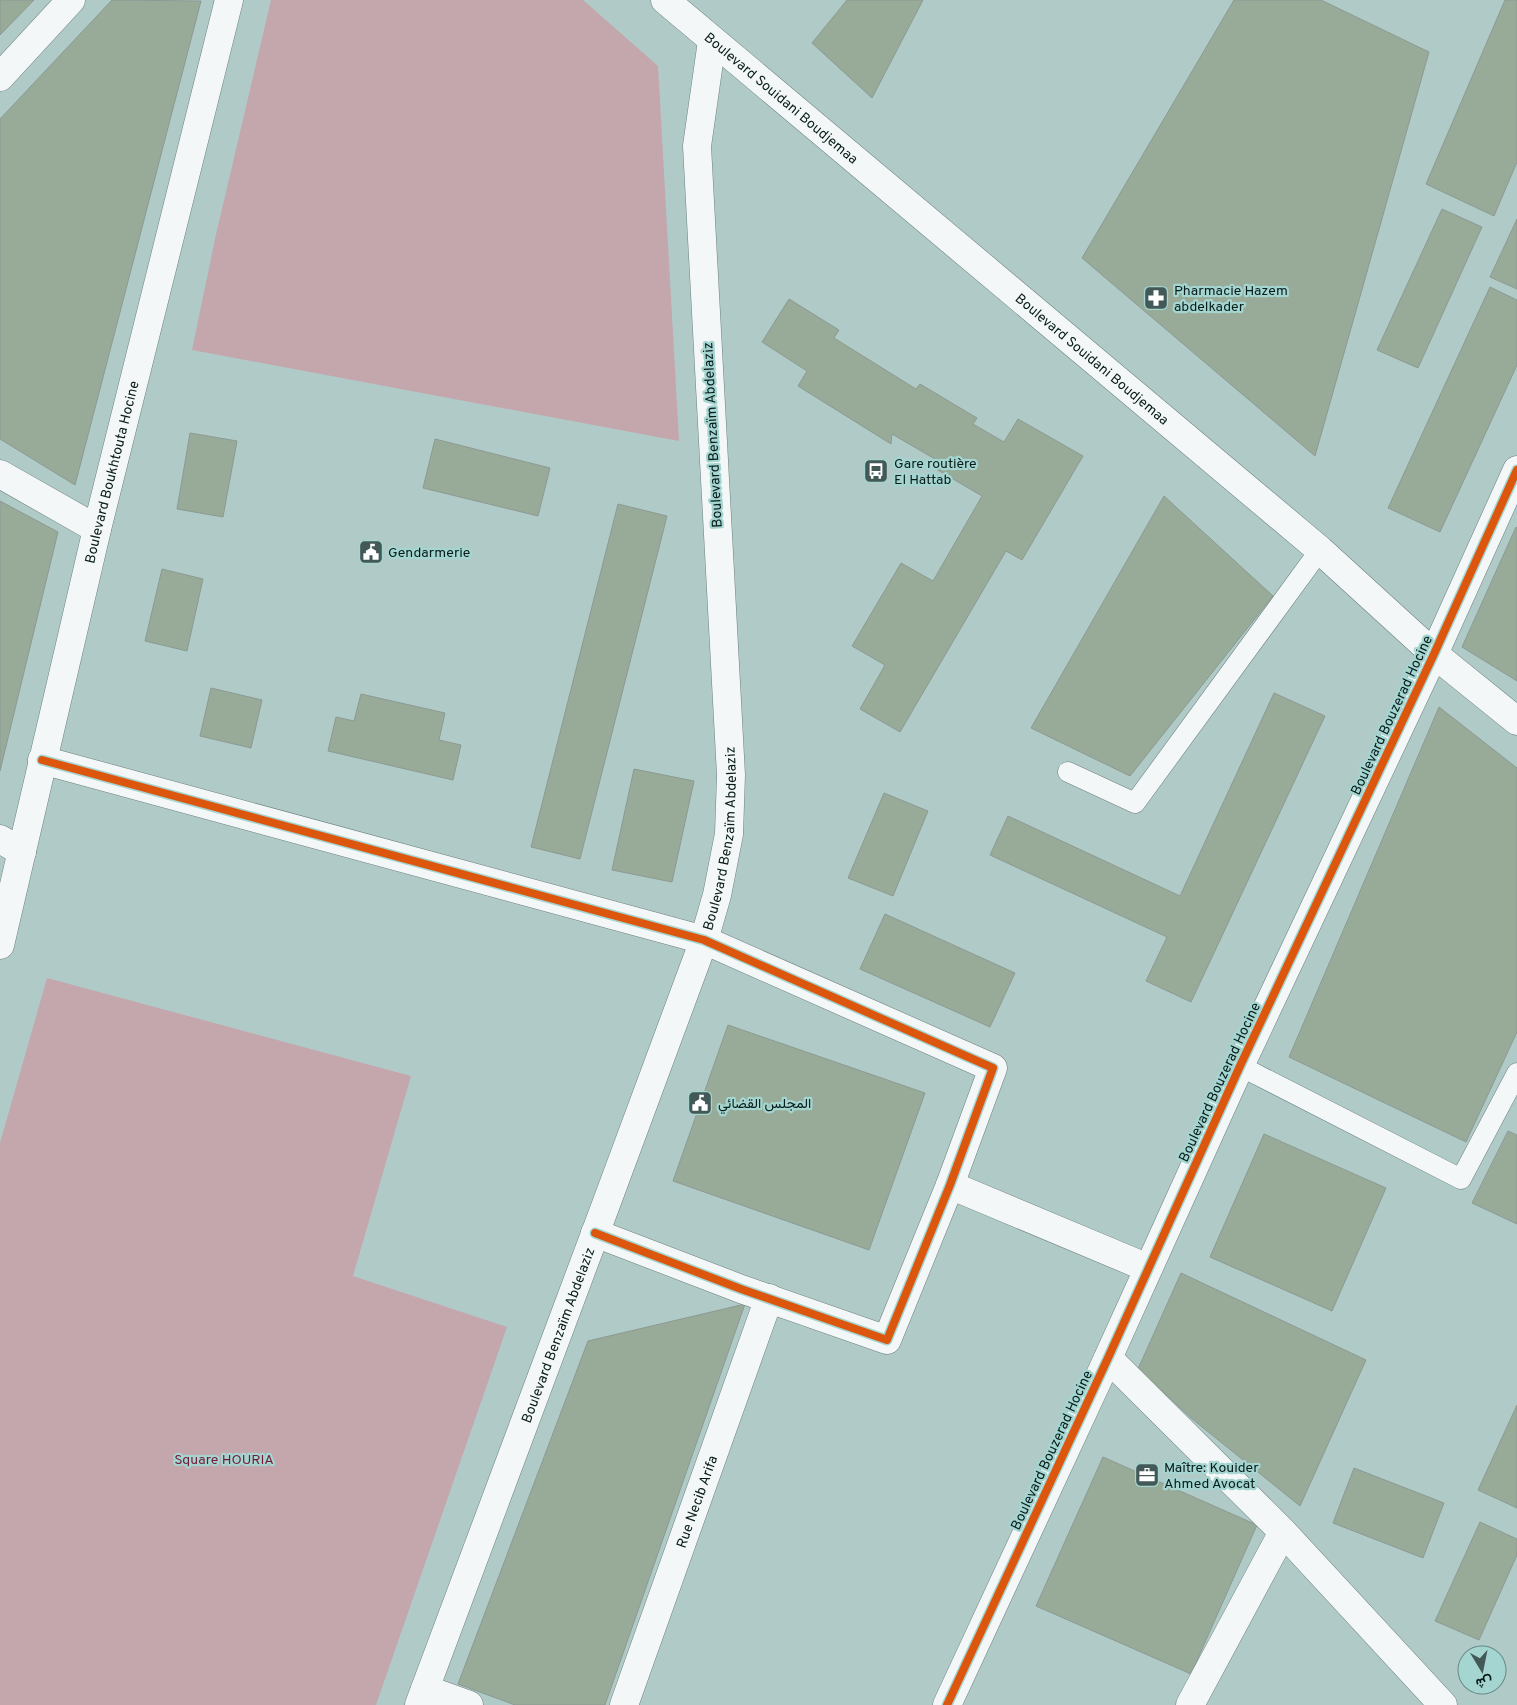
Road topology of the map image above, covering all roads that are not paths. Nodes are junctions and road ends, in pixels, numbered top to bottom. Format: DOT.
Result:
graph roads {
  1 [pos="71,0"];
  2 [pos="229,0"];
  3 [pos="664,0"];
  4 [pos="712,41"];
  5 [pos="0,76"];
  6 [pos="1517,470"];
  7 [pos="0,474"];
  8 [pos="1510,501"];
  9 [pos="97,529"];
  10 [pos="1320,550"];
  11 [pos="1434,654"];
  12 [pos="1517,721"];
  13 [pos="42,760"];
  14 [pos="1068,772"];
  15 [pos="11,846"];
  16 [pos="704,940"];
  17 [pos="0,945"];
  18 [pos="1240,1066"];
  19 [pos="1517,1073"];
  20 [pos="950,1185"];
  21 [pos="595,1233"];
  22 [pos="1148,1268"];
  23 [pos="769,1298"];
  24 [pos="1108,1358"];
  25 [pos="1282,1532"];
  26 [pos="422,1697"];
  27 [pos="469,1705"];
  28 [pos="624,1705"];
  29 [pos="947,1705"];
  30 [pos="1190,1705"];
  31 [pos="1443,1705"];
  1 -- 5 [label="street"];
  2 -- 9 [label="street, Boulevard Boukhtouta Hocine"];
  3 -- 4 [label="street, Boulevard Souidani Boudjemaa"];
  4 -- 10 [label="street, Boulevard Souidani Boudjemaa"];
  4 -- 16 [label="street, Boulevard Benzaïm Abdelaziz"];
  6 -- 8 [label="street, Boulevard Bouzerad Hocine"];
  7 -- 9 [label="street"];
  8 -- 11 [label="street, Boulevard Bouzerad Hocine"];
  9 -- 13 [label="street, Boulevard Boukhtouta Hocine"];
  10 -- 11 [label="street, Boulevard Souidani Boudjemaa"];
  10 -- 14 [label="lane"];
  11 -- 12 [label="street, Boulevard Souidani Boudjemaa"];
  11 -- 18 [label="street, Boulevard Bouzerad Hocine"];
  13 -- 15 [label="street, Boulevard Boukhtouta Hocine"];
  13 -- 16 [label="street"];
  15 -- 17 [label="street, Boulevard Boukhtouta Hocine"];
  16 -- 20 [label="street"];
  16 -- 21 [label="street, Boulevard Benzaïm Abdelaziz"];
  18 -- 19 [label="lane"];
  18 -- 22 [label="street, Boulevard Bouzerad Hocine"];
  20 -- 22 [label="street"];
  20 -- 23 [label="street"];
  21 -- 23 [label="street"];
  21 -- 26 [label="street, Boulevard Benzaïm Abdelaziz"];
  22 -- 24 [label="street, Boulevard Bouzerad Hocine"];
  23 -- 28 [label="street, Rue Necib Arifa"];
  24 -- 25 [label="street"];
  24 -- 29 [label="street, Boulevard Bouzerad Hocine"];
  25 -- 30 [label="street"];
  25 -- 31 [label="street"];
  26 -- 27 [label="street"];
}
